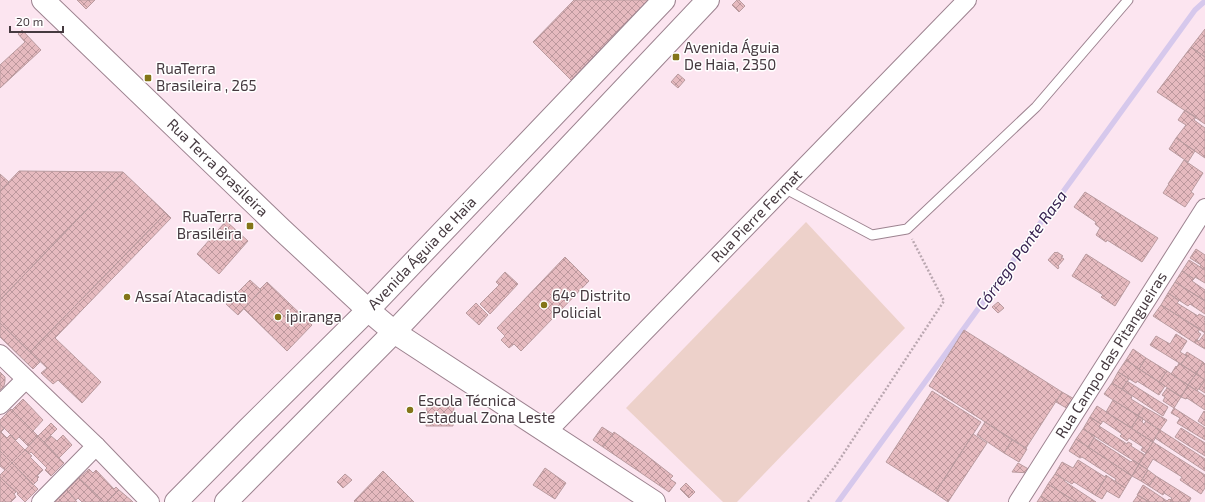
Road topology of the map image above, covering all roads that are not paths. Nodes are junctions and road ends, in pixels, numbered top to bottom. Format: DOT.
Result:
graph roads {
  1 [pos="43,0"];
  2 [pos="664,0"];
  3 [pos="708,0"];
  4 [pos="966,0"];
  5 [pos="1128,0"];
  6 [pos="784,188"];
  7 [pos="1205,208"];
  8 [pos="368,310"];
  9 [pos="394,332"];
  10 [pos="0,354"];
  11 [pos="26,379"];
  12 [pos="0,405"];
  13 [pos="548,432"];
  14 [pos="96,446"];
  15 [pos="41,502"];
  16 [pos="150,502"];
  17 [pos="176,502"];
  18 [pos="226,502"];
  19 [pos="654,502"];
  20 [pos="1018,502"];
  1 -- 8 [label="main road, Rua Terra Brasileira"];
  2 -- 8 [label="main road, Avenida Águia de Haia"];
  3 -- 9 [label="main road"];
  4 -- 6 [label="street, Rua Pierre Fermat"];
  5 -- 6 [label="lane"];
  6 -- 13 [label="street, Rua Pierre Fermat"];
  7 -- 20 [label="street, Rua Campo das Pitangueiras"];
  8 -- 9 [label="main road, Rua Terra Brasileira"];
  8 -- 17 [label="main road, Avenida Águia de Haia"];
  9 -- 13 [label="main road, Rua Terra Brasileira"];
  9 -- 18 [label="main road"];
  10 -- 11 [label="street"];
  11 -- 12 [label="street"];
  11 -- 14 [label="street"];
  13 -- 19 [label="main road, Rua Terra Brasileira"];
  14 -- 15 [label="street"];
  14 -- 16 [label="street"];
}
